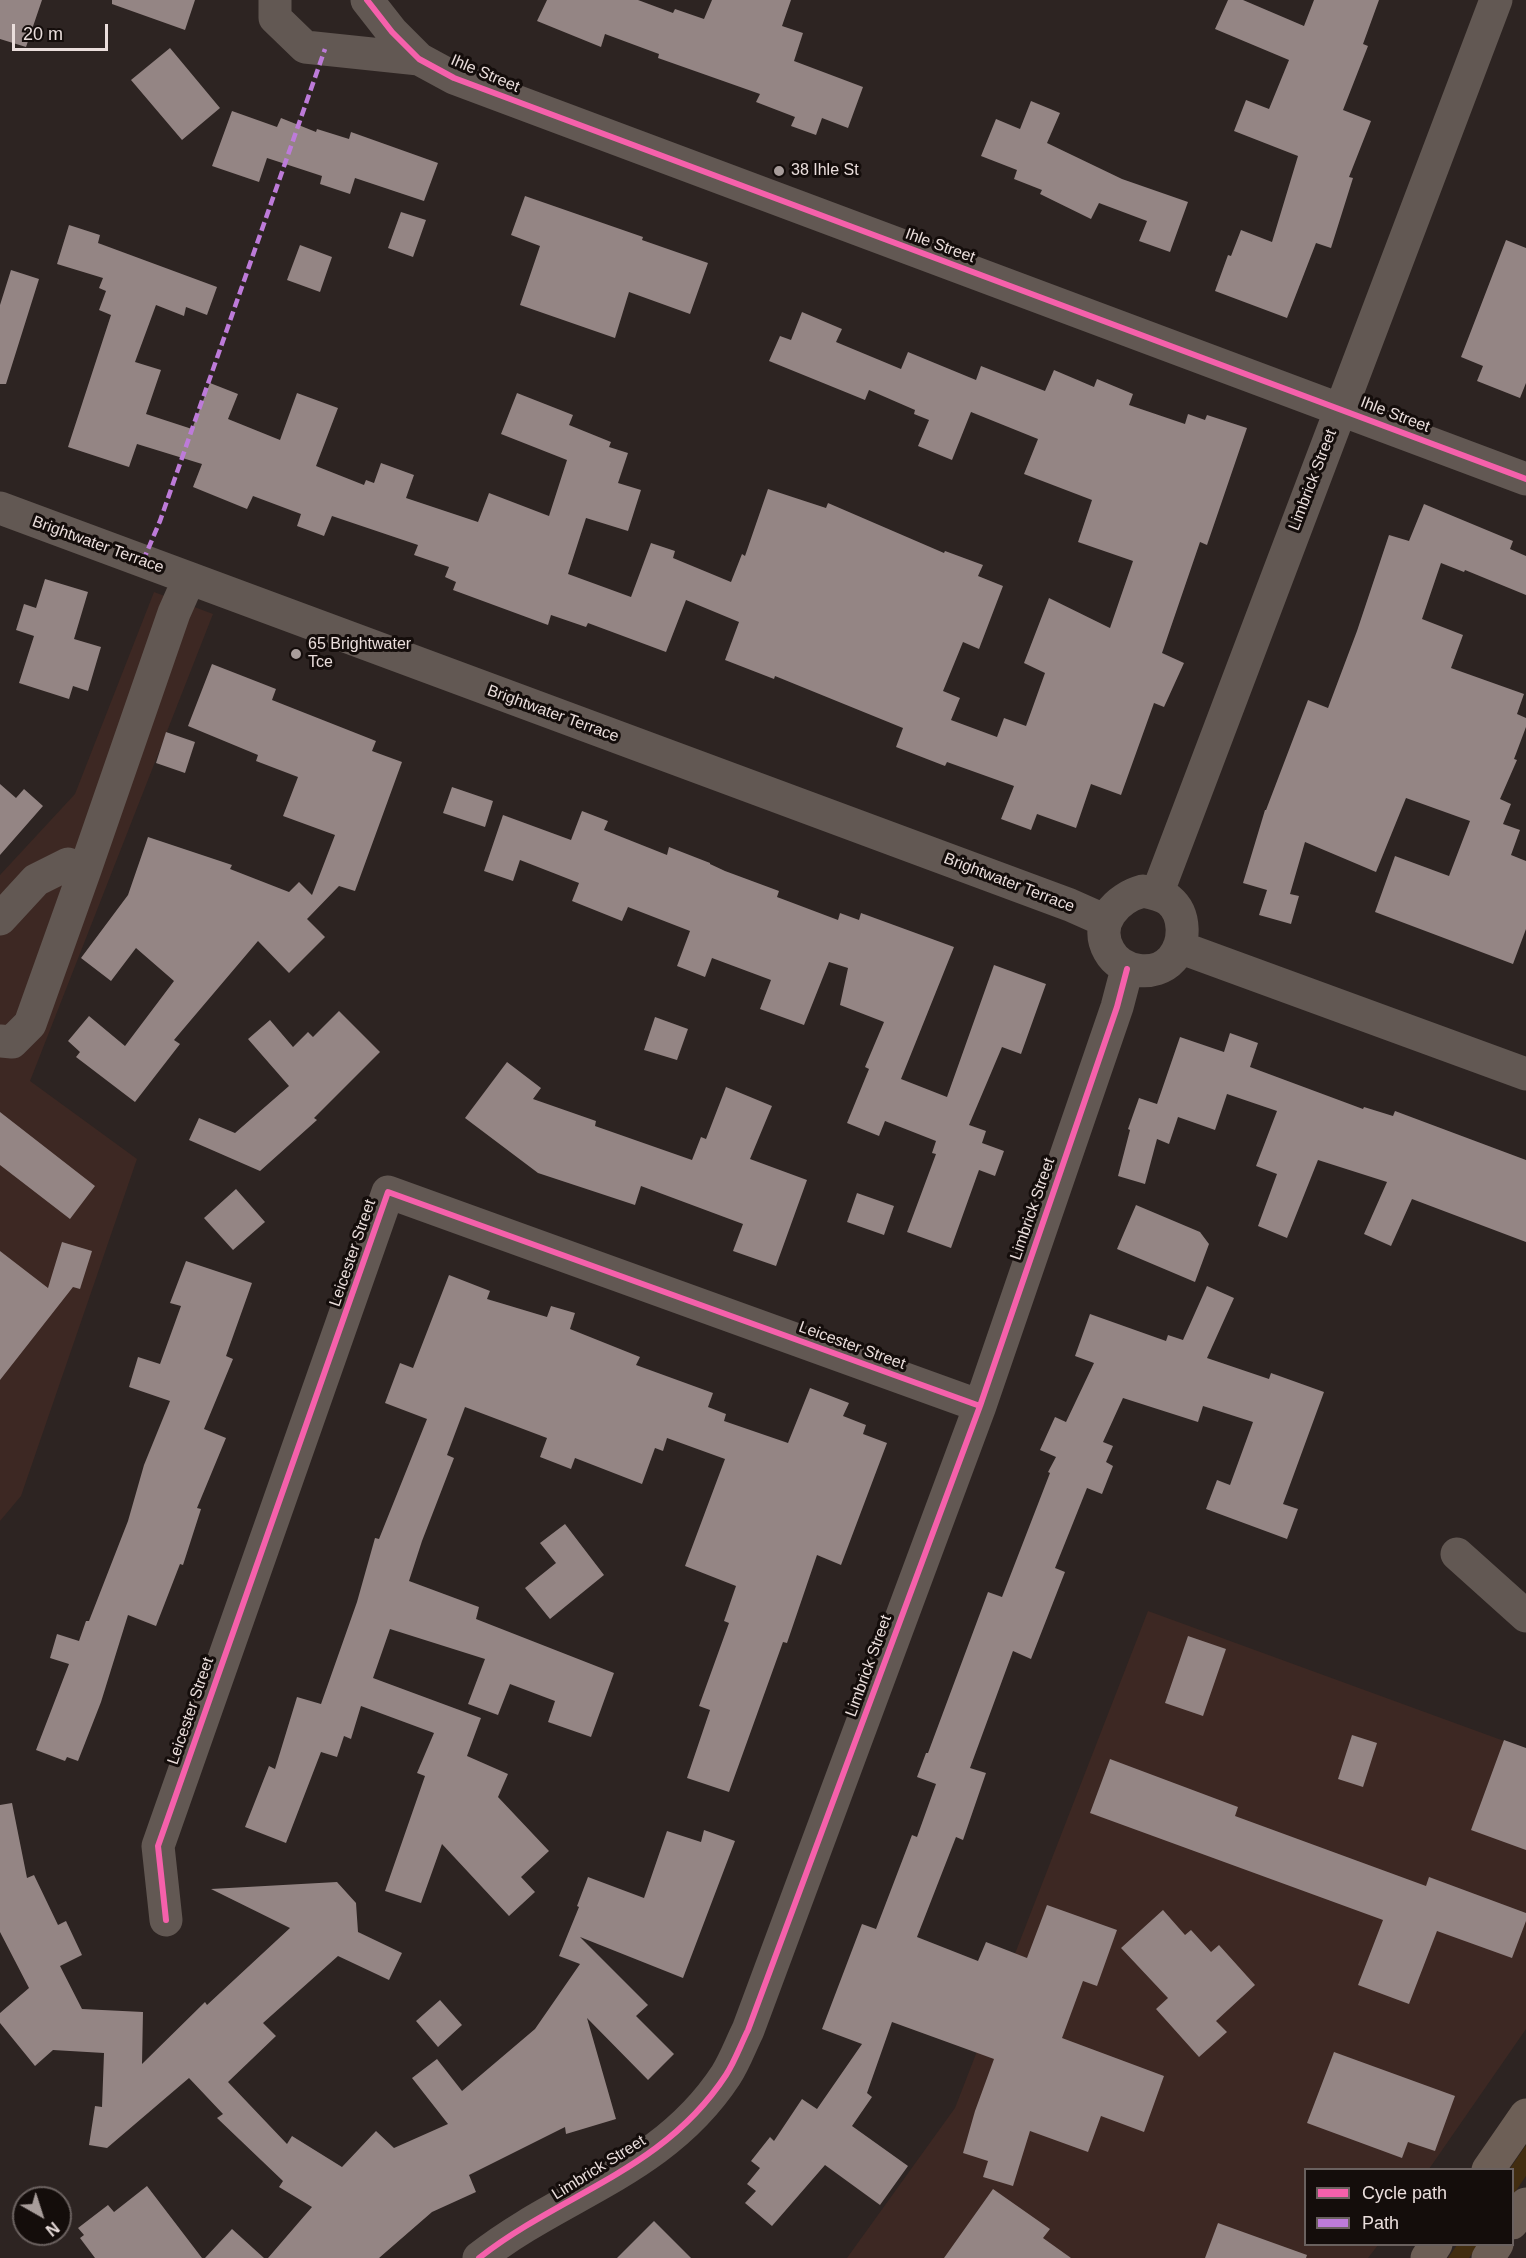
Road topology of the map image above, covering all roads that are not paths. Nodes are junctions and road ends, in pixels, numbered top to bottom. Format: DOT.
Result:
graph roads {
  1 [pos="275,0"];
  2 [pos="1496,0"];
  3 [pos="367,1"];
  4 [pos="419,59"];
  5 [pos="1340,408"];
  6 [pos="1526,479"];
  7 [pos="0,508"];
  8 [pos="189,579"];
  9 [pos="85,870"];
  10 [pos="1157,894"];
  11 [pos="0,919"];
  12 [pos="1106,921"];
  13 [pos="1179,947"];
  14 [pos="1128,969"];
  15 [pos="0,1041"];
  16 [pos="1526,1074"];
  17 [pos="980,1406"];
  18 [pos="1457,1554"];
  19 [pos="1526,1616"];
  20 [pos="166,1920"];
  21 [pos="1526,2115"];
  22 [pos="1489,2168"];
  23 [pos="1526,2204"];
  24 [pos="1514,2220"];
  25 [pos="478,2258"];
  1 -- 4 [label="street"];
  2 -- 5 [label="street, Limbrick Street"];
  3 -- 4 [label="street, Ihle Street"];
  4 -- 5 [label="street, Ihle Street"];
  5 -- 6 [label="street, Ihle Street"];
  5 -- 10 [label="street, Limbrick Street"];
  7 -- 8 [label="street, Brightwater Terrace"];
  8 -- 9 [label="street"];
  8 -- 12 [label="street, Brightwater Terrace"];
  9 -- 11 [label="street"];
  9 -- 15 [label="street"];
  10 -- 12 [label="street"];
  10 -- 13 [label="street"];
  12 -- 14 [label="street"];
  13 -- 14 [label="street"];
  13 -- 16 [label="street"];
  14 -- 17 [label="street, Limbrick Street"];
  17 -- 20 [label="street, Leicester Street"];
  17 -- 25 [label="street, Limbrick Street"];
  18 -- 19 [label="street"];
  21 -- 22 [label="highway"];
  23 -- 24 [label="highway"];
}
